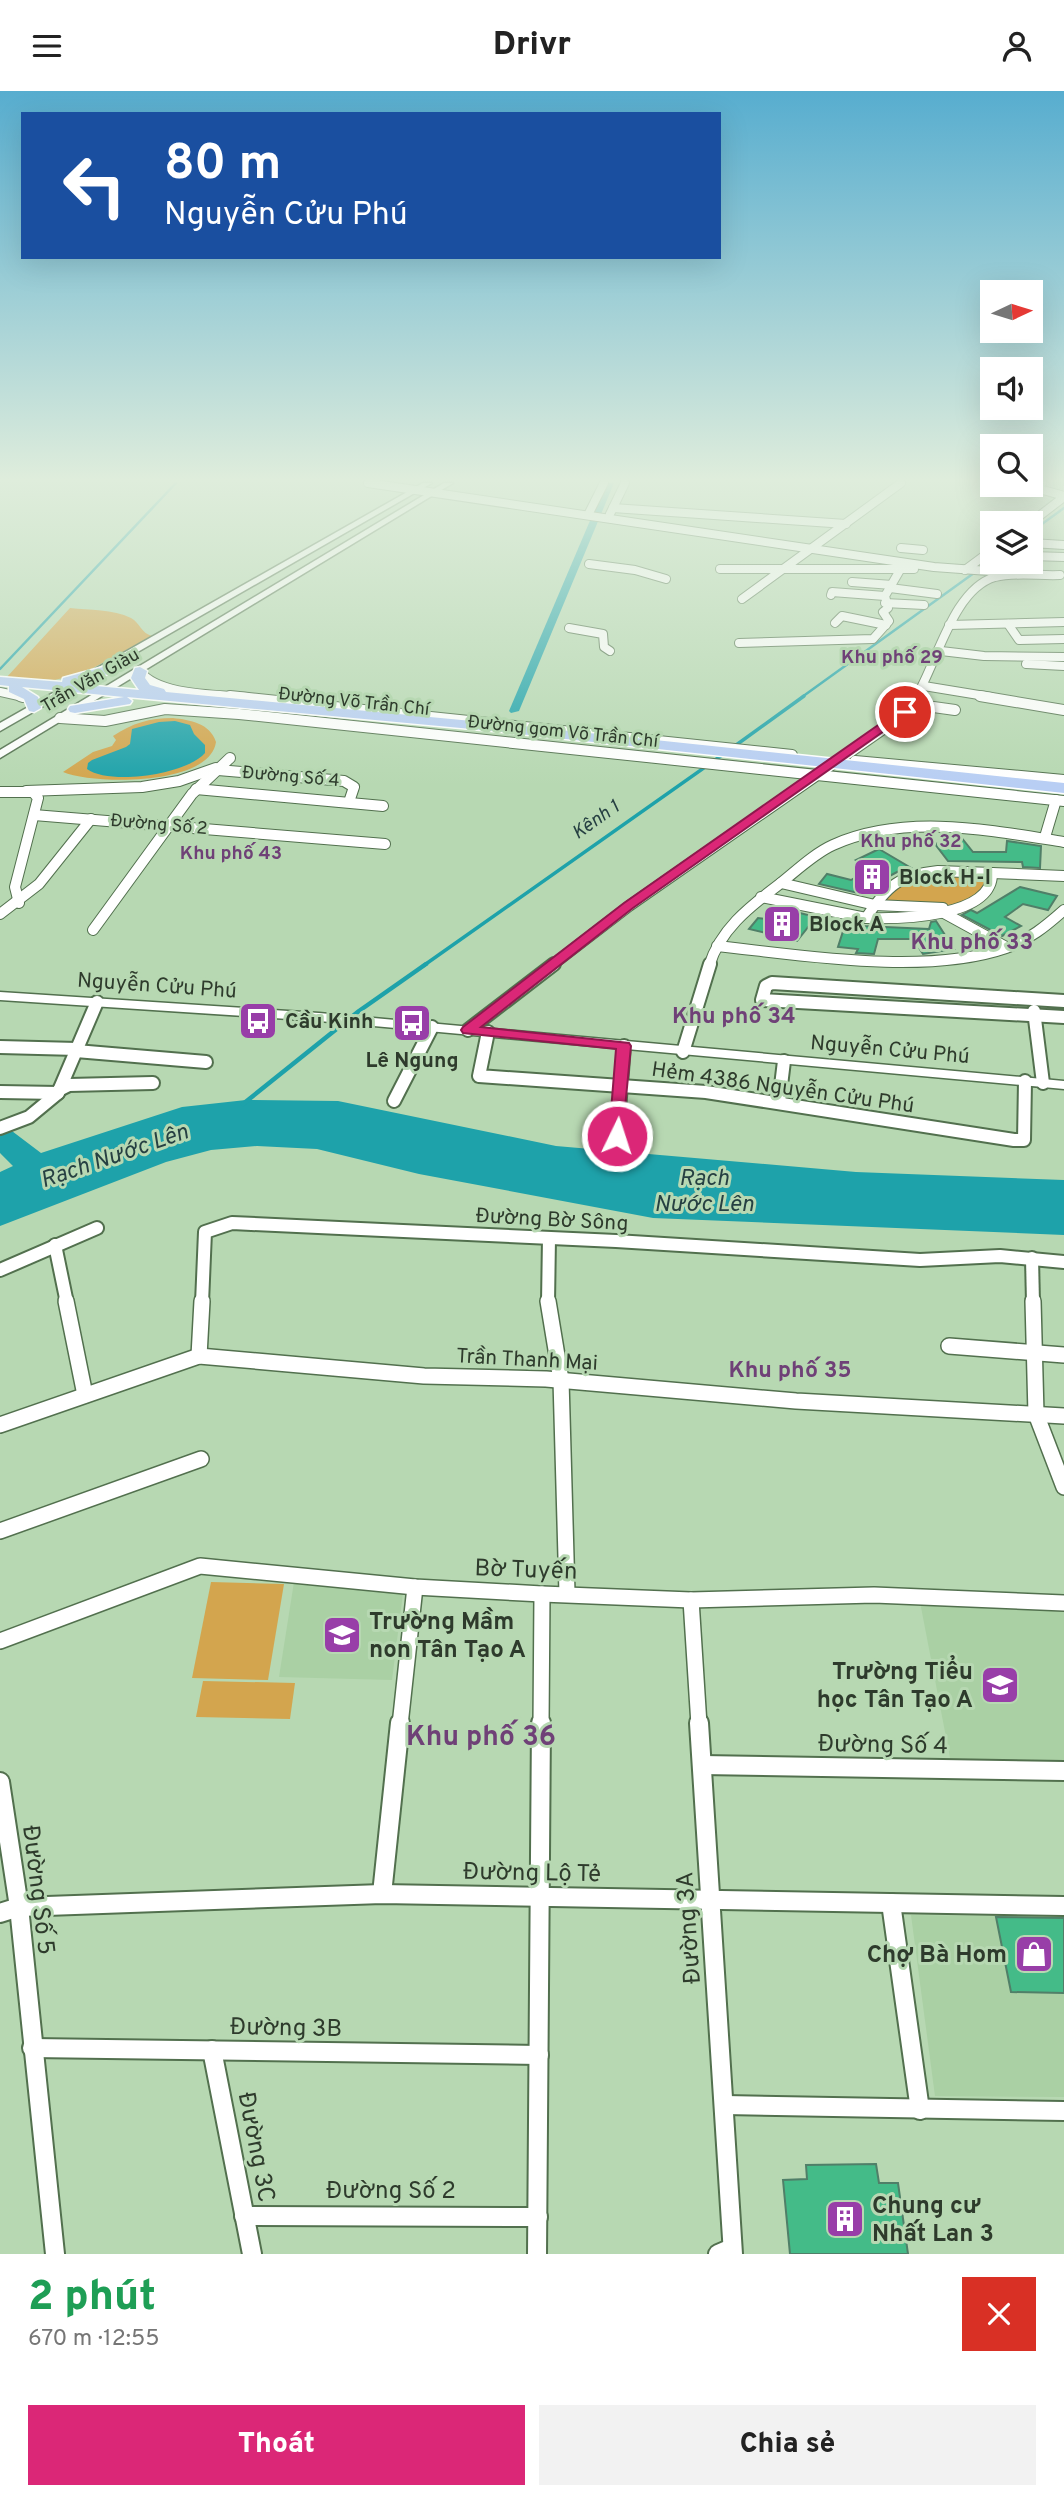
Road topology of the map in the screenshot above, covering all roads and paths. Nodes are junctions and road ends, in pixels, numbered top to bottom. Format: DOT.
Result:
graph roads {
  1 [pos="253,584"];
  2 [pos="277,584"];
  3 [pos="762,584"];
  4 [pos="857,584"];
  5 [pos="892,584"];
  6 [pos="985,584"];
  7 [pos="937,594"];
  8 [pos="831,595"];
  9 [pos="888,596"];
  10 [pos="742,599"];
  11 [pos="921,607"];
  12 [pos="1064,622"];
  13 [pos="835,623"];
  14 [pos="1008,624"];
  15 [pos="886,625"];
  16 [pos="949,625"];
  17 [pos="569,628"];
  18 [pos="1064,639"];
  19 [pos="739,643"];
  20 [pos="610,651"];
  21 [pos="941,651"];
  22 [pos="984,656"];
  23 [pos="1064,657"];
  24 [pos="1064,666"];
  25 [pos="105,670"];
  26 [pos="136,673"];
  27 [pos="9,686"];
  28 [pos="924,686"];
  29 [pos="69,690"];
  30 [pos="104,693"];
  31 [pos="167,695"];
  32 [pos="148,700"];
  33 [pos="912,704"];
  34 [pos="75,709"];
  35 [pos="32,710"];
  36 [pos="1064,710"];
  37 [pos="237,711"];
  38 [pos="955,711"];
  39 [pos="60,718"];
  40 [pos="0,728"];
  41 [pos="694,752"];
  42 [pos="0,755"];
  43 [pos="224,765"];
  44 [pos="828,767"];
  45 [pos="1064,781"];
  46 [pos="196,789"];
  47 [pos="26,791"];
  48 [pos="0,792"];
  49 [pos="1062,796"];
  50 [pos="349,802"];
  51 [pos="383,806"];
  52 [pos="34,815"];
  53 [pos="91,818"];
  54 [pos="170,825"];
  55 [pos="1045,837"];
  56 [pos="1064,842"];
  57 [pos="385,844"];
  58 [pos="992,873"];
  59 [pos="1064,877"];
  60 [pos="781,883"];
  61 [pos="761,897"];
  62 [pos="19,903"];
  63 [pos="968,904"];
  64 [pos="875,905"];
  65 [pos="1064,909"];
  66 [pos="944,913"];
  67 [pos="0,914"];
  68 [pos="865,920"];
  69 [pos="93,930"];
  70 [pos="716,946"];
  71 [pos="1006,947"];
  72 [pos="828,987"];
  73 [pos="916,992"];
  74 [pos="0,996"];
  75 [pos="1032,1000"];
  76 [pos="97,1002"];
  77 [pos="1064,1002"];
  78 [pos="826,1004"];
  79 [pos="916,1009"];
  80 [pos="1034,1016"];
  81 [pos="1064,1017"];
  82 [pos="432,1027"];
  83 [pos="468,1030"];
  84 [pos="488,1032"];
  85 [pos="624,1046"];
  86 [pos="3,1047"];
  87 [pos="77,1050"];
  88 [pos="683,1052"];
  89 [pos="0,1061"];
  90 [pos="784,1061"];
  91 [pos="206,1062"];
  92 [pos="1025,1081"];
  93 [pos="153,1083"];
  94 [pos="1043,1083"];
  95 [pos="1064,1085"];
  96 [pos="620,1086"];
  97 [pos="59,1091"];
  98 [pos="0,1092"];
  99 [pos="394,1101"];
  100 [pos="779,1102"];
  101 [pos="29,1117"];
  102 [pos="0,1128"];
  103 [pos="617,1136"];
  104 [pos="97,1227"];
  105 [pos="549,1238"];
  106 [pos="55,1245"];
  107 [pos="1032,1258"];
  108 [pos="1064,1262"];
  109 [pos="0,1270"];
  110 [pos="949,1346"];
  111 [pos="1034,1352"];
  112 [pos="1064,1355"];
  113 [pos="199,1356"];
  114 [pos="561,1380"];
  115 [pos="85,1395"];
  116 [pos="1037,1414"];
  117 [pos="1064,1416"];
  118 [pos="0,1425"];
  119 [pos="201,1459"];
  120 [pos="1064,1487"];
  121 [pos="0,1531"];
  122 [pos="415,1587"];
  123 [pos="566,1593"];
  124 [pos="542,1594"];
  125 [pos="691,1600"];
  126 [pos="1064,1603"];
  127 [pos="0,1641"];
  128 [pos="702,1765"];
  129 [pos="1064,1774"];
  130 [pos="0,1782"];
  131 [pos="382,1894"];
  132 [pos="542,1897"];
  133 [pos="710,1900"];
  134 [pos="891,1903"];
  135 [pos="1064,1906"];
  136 [pos="10,1910"];
  137 [pos="33,2048"];
  138 [pos="212,2050"];
  139 [pos="539,2055"];
  140 [pos="725,2105"];
  141 [pos="920,2110"];
  142 [pos="1064,2111"];
  143 [pos="244,2216"];
  144 [pos="538,2217"];
  145 [pos="728,2252"];
  146 [pos="55,2254"];
  147 [pos="252,2254"];
  148 [pos="537,2254"];
  1 -- 25 [label="main road, Trần Văn Giàu"];
  2 -- 26 [label="main road, Trần Văn Giàu"];
  3 -- 10 [label="street"];
  4 -- 9 [label="street"];
  5 -- 9 [label="street"];
  6 -- 16 [label="street"];
  7 -- 9 [label="street"];
  8 -- 9 [label="street"];
  9 -- 11 [label="street"];
  9 -- 15 [label="street"];
  12 -- 14 [label="street"];
  13 -- 15 [label="street"];
  14 -- 16 [label="street"];
  14 -- 18 [label="street"];
  15 -- 19 [label="street"];
  16 -- 21 [label="street"];
  17 -- 20 [label="street"];
  21 -- 22 [label="street"];
  21 -- 28 [label="street"];
  22 -- 23 [label="street"];
  22 -- 24 [label="street"];
  25 -- 26 [label="main road"];
  25 -- 27 [label="highway"];
  25 -- 29 [label="main road, Trần Văn Giàu"];
  26 -- 30 [label="main road, Trần Văn Giàu"];
  26 -- 31 [label="highway"];
  26 -- 41 [label="street, Đường gom Võ Trần Chí"];
  27 -- 29 [label="highway, Đường Võ Trần Chí"];
  27 -- 35 [label="highway"];
  28 -- 33 [label="street"];
  28 -- 36 [label="street"];
  29 -- 30 [label="highway, Đường Võ Trần Chí"];
  29 -- 35 [label="main road, Trần Văn Giàu"];
  30 -- 31 [label="highway, Đường Võ Trần Chí"];
  30 -- 32 [label="highway, Đường Võ Trần Chí"];
  30 -- 34 [label="main road, Trần Văn Giàu"];
  31 -- 41 [label="highway, Đường Võ Trần Chí"];
  32 -- 34 [label="highway"];
  32 -- 37 [label="highway, Đường Võ Trần Chí"];
  33 -- 38 [label="street"];
  33 -- 44 [label="street"];
  34 -- 39 [label="main road, Trần Văn Giàu"];
  35 -- 39 [label="main road"];
  35 -- 40 [label="main road, Trần Văn Giàu"];
  37 -- 39 [label="street"];
  37 -- 41 [label="highway, Đường Võ Trần Chí"];
  39 -- 42 [label="main road, Trần Văn Giàu"];
  41 -- 44 [label="highway"];
  41 -- 44 [label="street, Đường gom Võ Trần Chí"];
  43 -- 46 [label="street"];
  43 -- 47 [label="street"];
  43 -- 50 [label="street"];
  44 -- 45 [label="street"];
  44 -- 49 [label="highway"];
  44 -- 83 [label="street"];
  46 -- 50 [label="street, Đường Số 4"];
  46 -- 54 [label="street"];
  47 -- 48 [label="street"];
  47 -- 52 [label="street"];
  49 -- 55 [label="street"];
  50 -- 51 [label="street, Đường Số 4"];
  52 -- 53 [label="street, Đường Số 2"];
  52 -- 62 [label="street"];
  53 -- 54 [label="street, Đường Số 2"];
  53 -- 62 [label="street"];
  54 -- 57 [label="street, Đường Số 2"];
  54 -- 69 [label="street"];
  55 -- 56 [label="street"];
  55 -- 60 [label="street"];
  58 -- 59 [label="street"];
  58 -- 63 [label="street"];
  58 -- 64 [label="street"];
  60 -- 61 [label="street"];
  60 -- 64 [label="street"];
  61 -- 68 [label="street"];
  61 -- 70 [label="street"];
  62 -- 67 [label="street"];
  63 -- 64 [label="street"];
  63 -- 66 [label="street"];
  64 -- 68 [label="street"];
  65 -- 71 [label="street"];
  66 -- 68 [label="street"];
  66 -- 71 [label="street"];
  70 -- 71 [label="street"];
  70 -- 88 [label="street"];
  72 -- 73 [label="street"];
  72 -- 78 [label="street"];
  72 -- 78 [label="street"];
  73 -- 75 [label="street"];
  73 -- 79 [label="street"];
  74 -- 76 [label="main road, Nguyễn Cửu Phú"];
  75 -- 77 [label="street"];
  75 -- 80 [label="street"];
  76 -- 82 [label="main road, Nguyễn Cửu Phú"];
  76 -- 87 [label="street"];
  78 -- 79 [label="street"];
  79 -- 80 [label="street"];
  80 -- 81 [label="street"];
  80 -- 94 [label="street"];
  82 -- 83 [label="main road, Nguyễn Cửu Phú"];
  82 -- 99 [label="street"];
  83 -- 84 [label="main road, Nguyễn Cửu Phú"];
  84 -- 85 [label="main road, Nguyễn Cửu Phú"];
  84 -- 96 [label="street, Hẻm 4386 Nguyễn Cửu Phú"];
  85 -- 88 [label="main road, Nguyễn Cửu Phú"];
  85 -- 96 [label="street"];
  86 -- 87 [label="street"];
  86 -- 89 [label="street"];
  87 -- 91 [label="street"];
  87 -- 97 [label="street"];
  88 -- 90 [label="main road, Nguyễn Cửu Phú"];
  90 -- 92 [label="main road, Nguyễn Cửu Phú"];
  90 -- 100 [label="street"];
  92 -- 94 [label="main road, Nguyễn Cửu Phú"];
  92 -- 100 [label="street, Hẻm 4386 Nguyễn Cửu Phú"];
  93 -- 97 [label="street"];
  94 -- 95 [label="main road, Nguyễn Cửu Phú"];
  96 -- 100 [label="street, Hẻm 4386 Nguyễn Cửu Phú"];
  96 -- 103 [label="street"];
  97 -- 98 [label="street"];
  97 -- 101 [label="street"];
  101 -- 102 [label="street"];
  104 -- 106 [label="street"];
  105 -- 107 [label="street, Đường Bờ Sông"];
  105 -- 113 [label="street, Đường Bờ Sông"];
  105 -- 114 [label="street"];
  106 -- 109 [label="street"];
  106 -- 115 [label="street"];
  107 -- 108 [label="street, Đường Bờ Sông"];
  107 -- 111 [label="street"];
  110 -- 111 [label="street"];
  111 -- 112 [label="street"];
  111 -- 116 [label="street"];
  113 -- 114 [label="street, Trần Thanh Mại"];
  113 -- 115 [label="street, Trần Thanh Mại"];
  114 -- 116 [label="street, Trần Thanh Mại"];
  114 -- 123 [label="street"];
  115 -- 118 [label="street, Trần Thanh Mại"];
  116 -- 117 [label="street, Trần Thanh Mại"];
  116 -- 120 [label="street"];
  119 -- 121 [label="street"];
  122 -- 124 [label="street, Bờ Tuyến"];
  122 -- 127 [label="street, Bờ Tuyến"];
  122 -- 131 [label="street"];
  123 -- 124 [label="street, Bờ Tuyến"];
  123 -- 125 [label="street, Bờ Tuyến"];
  124 -- 132 [label="street"];
  125 -- 126 [label="street, Bờ Tuyến"];
  125 -- 128 [label="street, Đường 3A"];
  128 -- 129 [label="street, Đường Số 4"];
  128 -- 133 [label="street, Đường 3A"];
  130 -- 136 [label="street, Đường Số 5"];
  131 -- 132 [label="street, Đường Lộ Tẻ"];
  131 -- 136 [label="street, Đường Lộ Tẻ"];
  132 -- 133 [label="street, Đường Lộ Tẻ"];
  132 -- 139 [label="street"];
  133 -- 134 [label="street, Đường Lộ Tẻ"];
  133 -- 140 [label="street, Đường 3A"];
  134 -- 135 [label="street, Đường Lộ Tẻ"];
  134 -- 141 [label="street"];
  136 -- 137 [label="street, Đường Số 5"];
  137 -- 138 [label="street, Đường 3B"];
  137 -- 146 [label="street, Đường Số 5"];
  138 -- 139 [label="street, Đường 3B"];
  138 -- 143 [label="street, Đường 3C"];
  139 -- 144 [label="street"];
  140 -- 141 [label="street"];
  140 -- 145 [label="street, Đường 3A"];
  141 -- 142 [label="street"];
  143 -- 144 [label="street, Đường Số 2"];
  143 -- 147 [label="street, Đường 3C"];
  144 -- 148 [label="street"];
}
